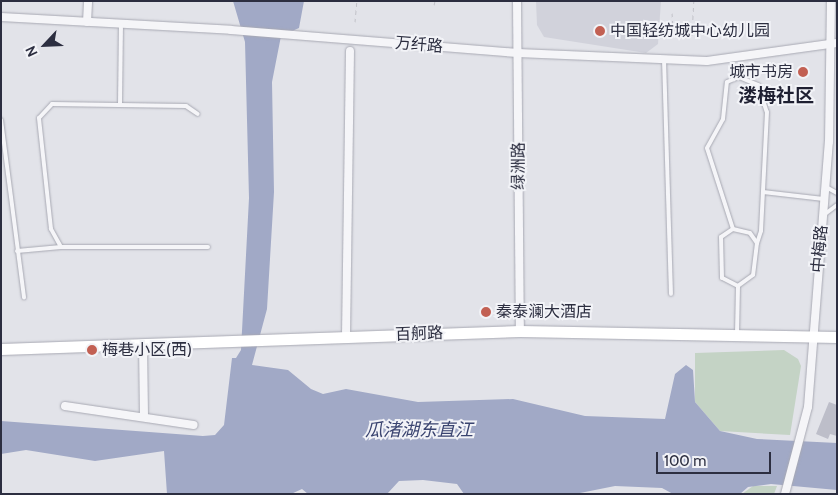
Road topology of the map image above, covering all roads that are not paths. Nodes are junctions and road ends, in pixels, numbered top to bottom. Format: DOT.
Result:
graph roads {
  1 [pos="88,1"];
  2 [pos="517,1"];
  3 [pos="832,1"];
  4 [pos="1,17"];
  5 [pos="87,22"];
  6 [pos="121,24"];
  7 [pos="834,43"];
  8 [pos="350,51"];
  9 [pos="518,53"];
  10 [pos="664,59"];
  11 [pos="120,105"];
  12 [pos="198,114"];
  13 [pos="1,120"];
  14 [pos="825,187"];
  15 [pos="763,192"];
  16 [pos="837,193"];
  17 [pos="824,199"];
  18 [pos="837,205"];
  19 [pos="823,216"];
  20 [pos="733,229"];
  21 [pos="757,243"];
  22 [pos="61,247"];
  23 [pos="208,248"];
  24 [pos="17,251"];
  25 [pos="738,286"];
  26 [pos="671,294"];
  27 [pos="24,298"];
  28 [pos="520,331"];
  29 [pos="737,335"];
  30 [pos="812,336"];
  31 [pos="346,337"];
  32 [pos="837,337"];
  33 [pos="143,344"];
  34 [pos="1,349"];
  35 [pos="65,406"];
  36 [pos="144,417"];
  37 [pos="194,425"];
  38 [pos="785,494"];
  1 -- 5 [label="street"];
  2 -- 9 [label="street, 绿洲路"];
  3 -- 7 [label="street, 中梅路"];
  4 -- 5 [label="street, 万纤路"];
  5 -- 6 [label="street, 万纤路"];
  6 -- 9 [label="street, 万纤路"];
  6 -- 11 [label="lane"];
  7 -- 10 [label="street, 万纤路"];
  7 -- 14 [label="street, 中梅路"];
  8 -- 31 [label="street"];
  9 -- 10 [label="street, 万纤路"];
  9 -- 28 [label="street, 绿洲路"];
  10 -- 26 [label="lane"];
  11 -- 12 [label="lane"];
  11 -- 22 [label="lane"];
  13 -- 24 [label="lane"];
  14 -- 16 [label="lane"];
  14 -- 17 [label="street, 中梅路"];
  15 -- 17 [label="lane"];
  15 -- 20 [label="lane"];
  15 -- 21 [label="lane"];
  17 -- 19 [label="street, 中梅路"];
  18 -- 19 [label="lane"];
  19 -- 30 [label="street, 中梅路"];
  20 -- 21 [label="lane"];
  20 -- 25 [label="lane"];
  21 -- 25 [label="lane"];
  22 -- 23 [label="lane"];
  22 -- 24 [label="lane"];
  24 -- 27 [label="lane"];
  25 -- 29 [label="lane"];
  28 -- 29 [label="street, 百舸路"];
  28 -- 31 [label="street, 百舸路"];
  29 -- 30 [label="street, 百舸路"];
  30 -- 32 [label="street, 百舸路"];
  30 -- 38 [label="street, 中梅路"];
  31 -- 33 [label="street, 百舸路"];
  33 -- 34 [label="street, 百舸路"];
  33 -- 36 [label="street"];
  35 -- 36 [label="street"];
  36 -- 37 [label="street"];
}
